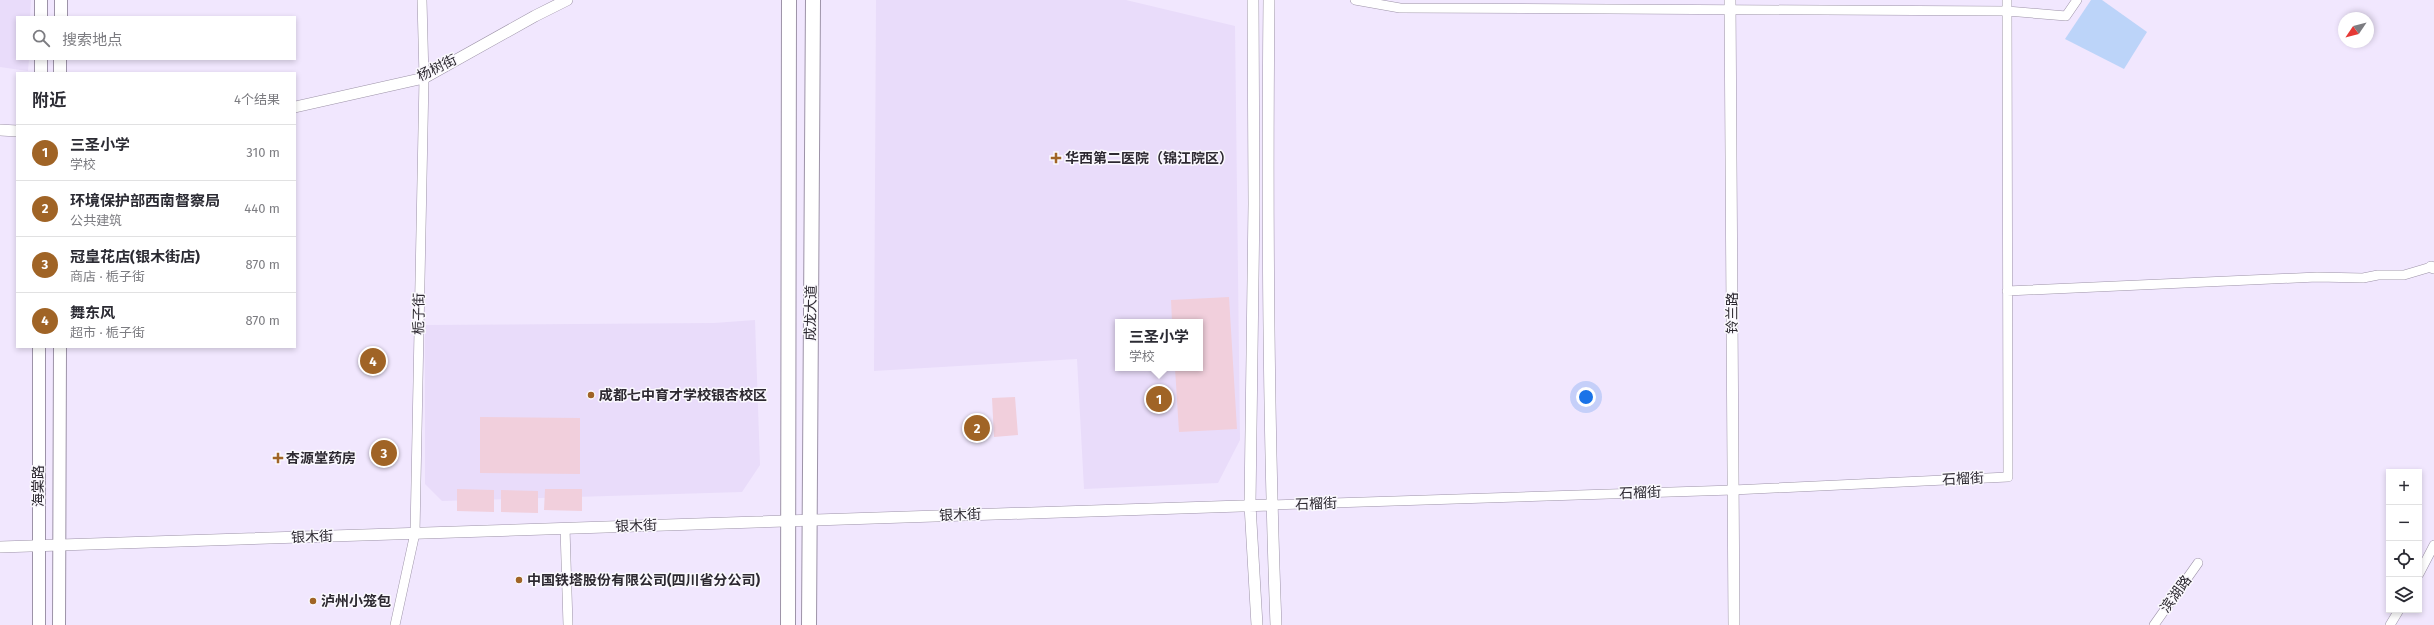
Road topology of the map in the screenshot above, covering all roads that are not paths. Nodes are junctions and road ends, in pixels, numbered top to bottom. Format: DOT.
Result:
graph roads {
  1 [pos="41,0"];
  2 [pos="61,0"];
  3 [pos="422,0"];
  4 [pos="567,0"];
  5 [pos="789,0"];
  6 [pos="813,0"];
  7 [pos="1253,0"];
  8 [pos="1269,0"];
  9 [pos="1355,0"];
  10 [pos="2006,0"];
  11 [pos="2077,0"];
  12 [pos="1730,5"];
  13 [pos="2006,11"];
  14 [pos="41,16"];
  15 [pos="61,16"];
  16 [pos="41,60"];
  17 [pos="60,60"];
  18 [pos="41,72"];
  19 [pos="60,72"];
  20 [pos="424,78"];
  21 [pos="296,107"];
  22 [pos="0,130"];
  23 [pos="16,131"];
  24 [pos="2432,268"];
  25 [pos="2007,291"];
  26 [pos="39,348"];
  27 [pos="60,348"];
  28 [pos="1733,490"];
  29 [pos="1250,505"];
  30 [pos="1271,505"];
  31 [pos="809,520"];
  32 [pos="787,521"];
  33 [pos="565,528"];
  34 [pos="415,533"];
  35 [pos="59,545"];
  36 [pos="2434,545"];
  37 [pos="38,546"];
  38 [pos="0,547"];
  39 [pos="2198,563"];
  40 [pos="2422,568"];
  41 [pos="2397,613"];
  42 [pos="39,625"];
  43 [pos="59,625"];
  44 [pos="395,625"];
  45 [pos="568,625"];
  46 [pos="788,625"];
  47 [pos="809,625"];
  48 [pos="1257,625"];
  49 [pos="1276,625"];
  50 [pos="1734,625"];
  51 [pos="2154,625"];
  52 [pos="2390,625"];
  1 -- 14 [label="main road"];
  2 -- 15 [label="main road"];
  3 -- 20 [label="street, 栀子街"];
  4 -- 20 [label="street, 杨树街"];
  5 -- 32 [label="highway, 成龙大道"];
  6 -- 31 [label="highway, 成龙大道"];
  7 -- 29 [label="street"];
  8 -- 30 [label="street"];
  9 -- 12 [label="street"];
  10 -- 13 [label="street"];
  11 -- 13 [label="street"];
  12 -- 13 [label="street"];
  12 -- 28 [label="street, 铃兰路"];
  13 -- 25 [label="street"];
  16 -- 18 [label="main road"];
  17 -- 19 [label="main road"];
  20 -- 21 [label="street, 杨树街"];
  20 -- 34 [label="street, 栀子街"];
  22 -- 23 [label="street"];
  24 -- 25 [label="street"];
  25 -- 28 [label="street, 石榴街"];
  26 -- 37 [label="main road, 海棠路"];
  27 -- 35 [label="main road, 海棠路"];
  28 -- 30 [label="street, 石榴街"];
  28 -- 50 [label="street, 铃兰路"];
  29 -- 30 [label="street, 银木街"];
  29 -- 31 [label="street, 银木街"];
  29 -- 48 [label="street"];
  30 -- 49 [label="street"];
  31 -- 32 [label="street, 银木街"];
  31 -- 47 [label="highway, 成龙大道"];
  32 -- 33 [label="street, 银木街"];
  32 -- 46 [label="highway, 成龙大道"];
  33 -- 34 [label="street, 银木街"];
  33 -- 45 [label="street"];
  34 -- 35 [label="street, 银木街"];
  34 -- 44 [label="street, 栀子街"];
  35 -- 37 [label="street, 银木街"];
  35 -- 43 [label="main road, 海棠路"];
  36 -- 40 [label="street"];
  37 -- 38 [label="street, 银木街"];
  37 -- 42 [label="main road, 海棠路"];
  39 -- 51 [label="street, 滨湖路"];
  41 -- 52 [label="street"];
}
